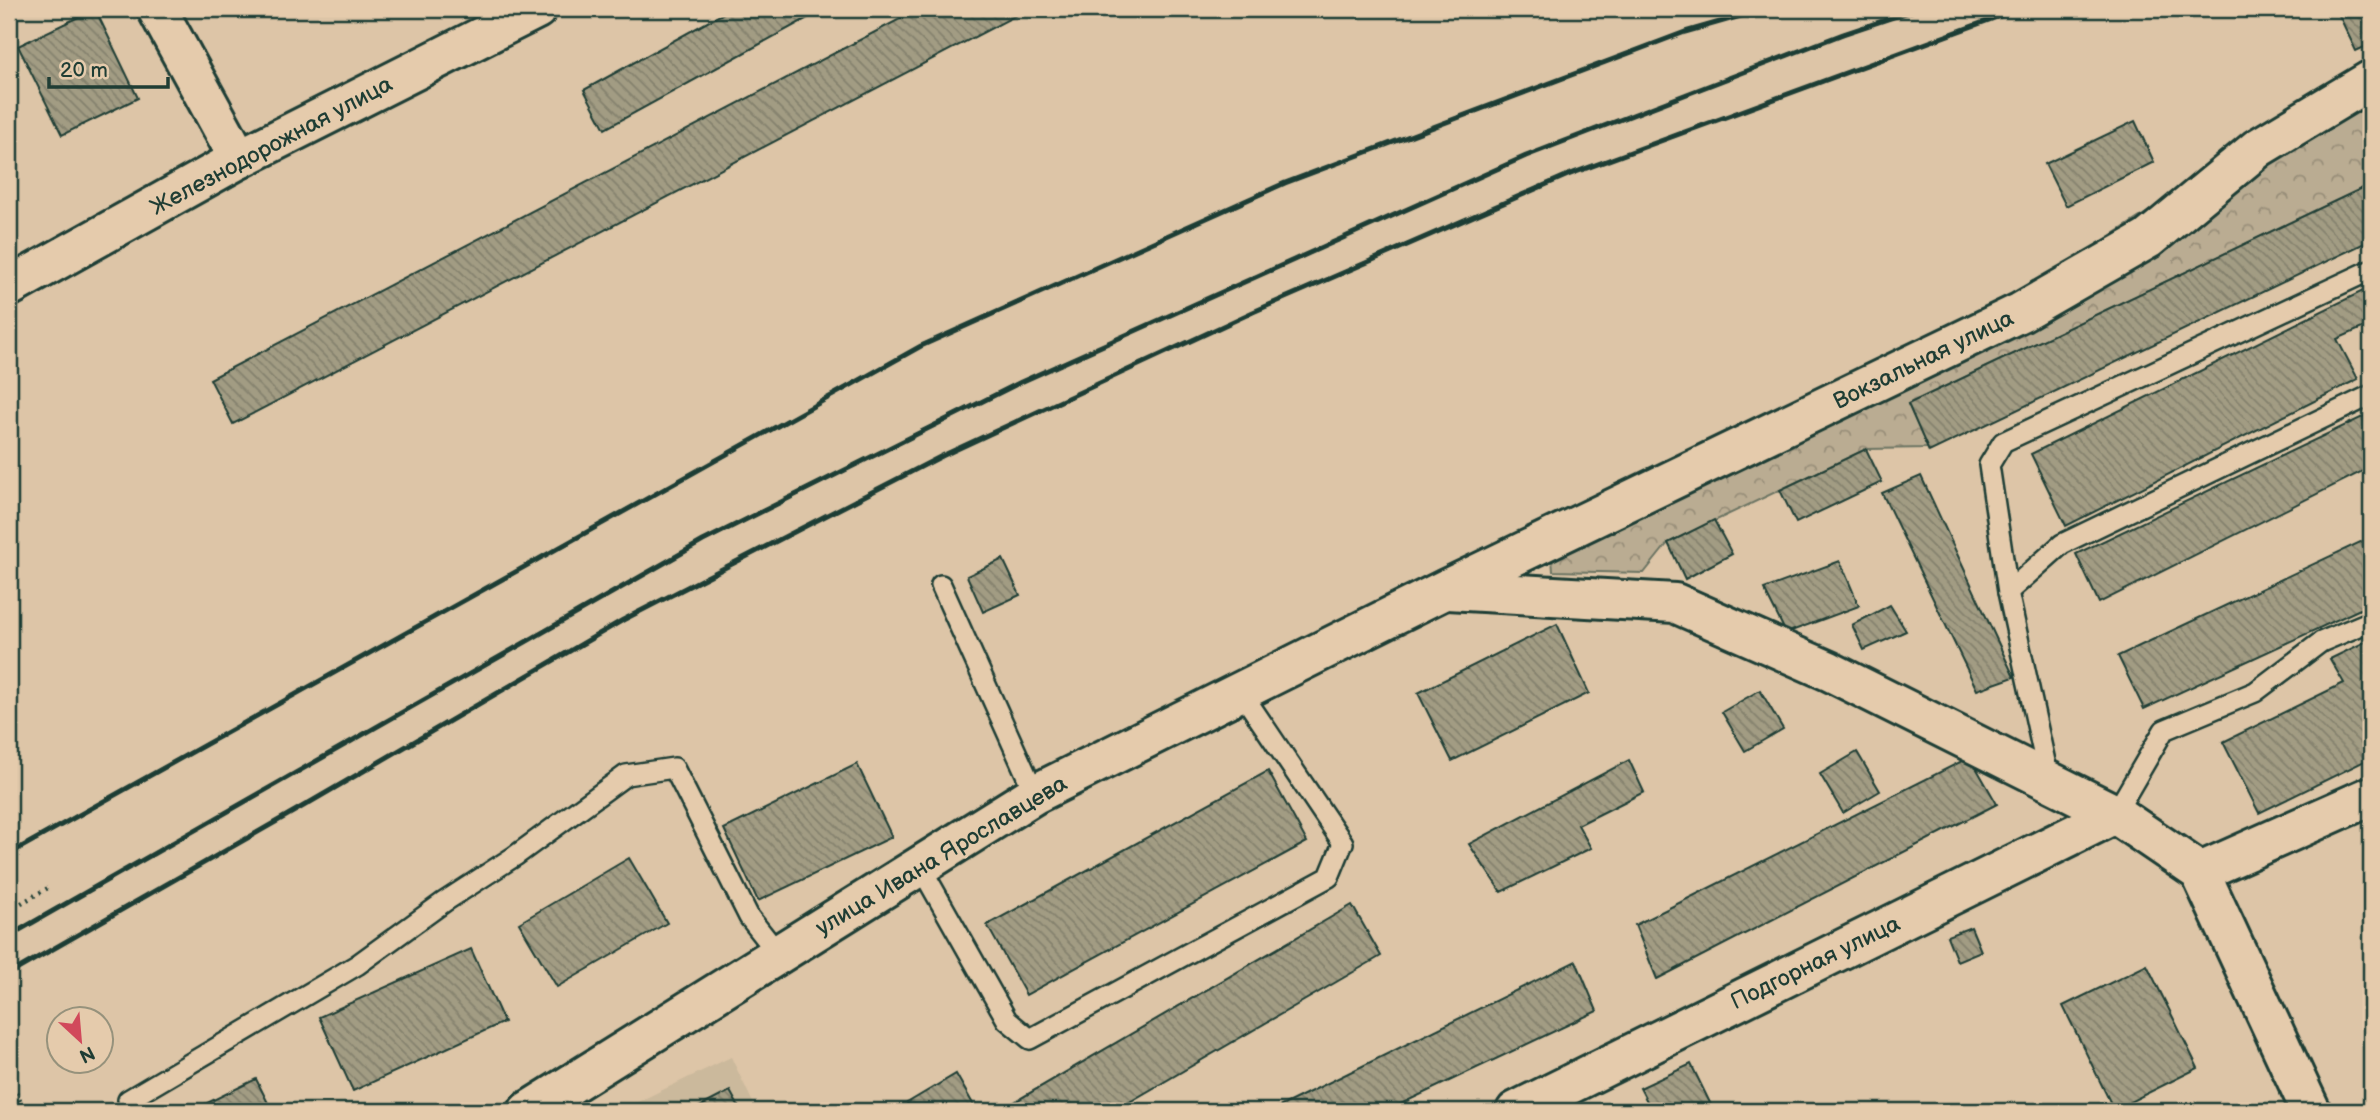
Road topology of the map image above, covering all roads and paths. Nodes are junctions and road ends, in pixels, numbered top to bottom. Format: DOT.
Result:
graph roads {
  1 [pos="157,9"];
  2 [pos="537,9"];
  3 [pos="2371,80"];
  4 [pos="239,159"];
  5 [pos="2371,270"];
  6 [pos="9,287"];
  7 [pos="2371,395"];
  8 [pos="941,585"];
  9 [pos="1446,589"];
  10 [pos="2008,592"];
  11 [pos="2371,621"];
  12 [pos="1241,692"];
  13 [pos="2049,781"];
  14 [pos="1035,794"];
  15 [pos="2371,796"];
  16 [pos="2115,814"];
  17 [pos="919,866"];
  18 [pos="2200,872"];
  19 [pos="48,888"];
  20 [pos="9,910"];
  21 [pos="779,955"];
  22 [pos="9,1080"];
  23 [pos="18,1097"];
  24 [pos="9,1102"];
  25 [pos="26,1111"];
  26 [pos="134,1111"];
  27 [pos="528,1111"];
  28 [pos="1516,1111"];
  29 [pos="2311,1111"];
  1 -- 4 [label="street"];
  2 -- 4 [label="street, Железнодорожная улица"];
  3 -- 9 [label="street, Вокзальная улица"];
  4 -- 6 [label="street, Железнодорожная улица"];
  5 -- 10 [label="lane"];
  7 -- 10 [label="lane"];
  8 -- 14 [label="lane"];
  9 -- 12 [label="street, улица Ивана Ярославцева"];
  9 -- 13 [label="street"];
  10 -- 13 [label="lane"];
  11 -- 16 [label="lane"];
  12 -- 14 [label="street, улица Ивана Ярославцева"];
  12 -- 17 [label="lane"];
  13 -- 16 [label="street"];
  14 -- 17 [label="street, улица Ивана Ярославцева"];
  15 -- 18 [label="street"];
  16 -- 18 [label="street"];
  16 -- 28 [label="street, Подгорная улица"];
  17 -- 21 [label="street, улица Ивана Ярославцева"];
  18 -- 29 [label="street"];
  19 -- 20 [label="path"];
  21 -- 26 [label="lane"];
  21 -- 27 [label="street, улица Ивана Ярославцева"];
  22 -- 23 [label="path"];
  23 -- 24 [label="path"];
  23 -- 25 [label="path"];
}
